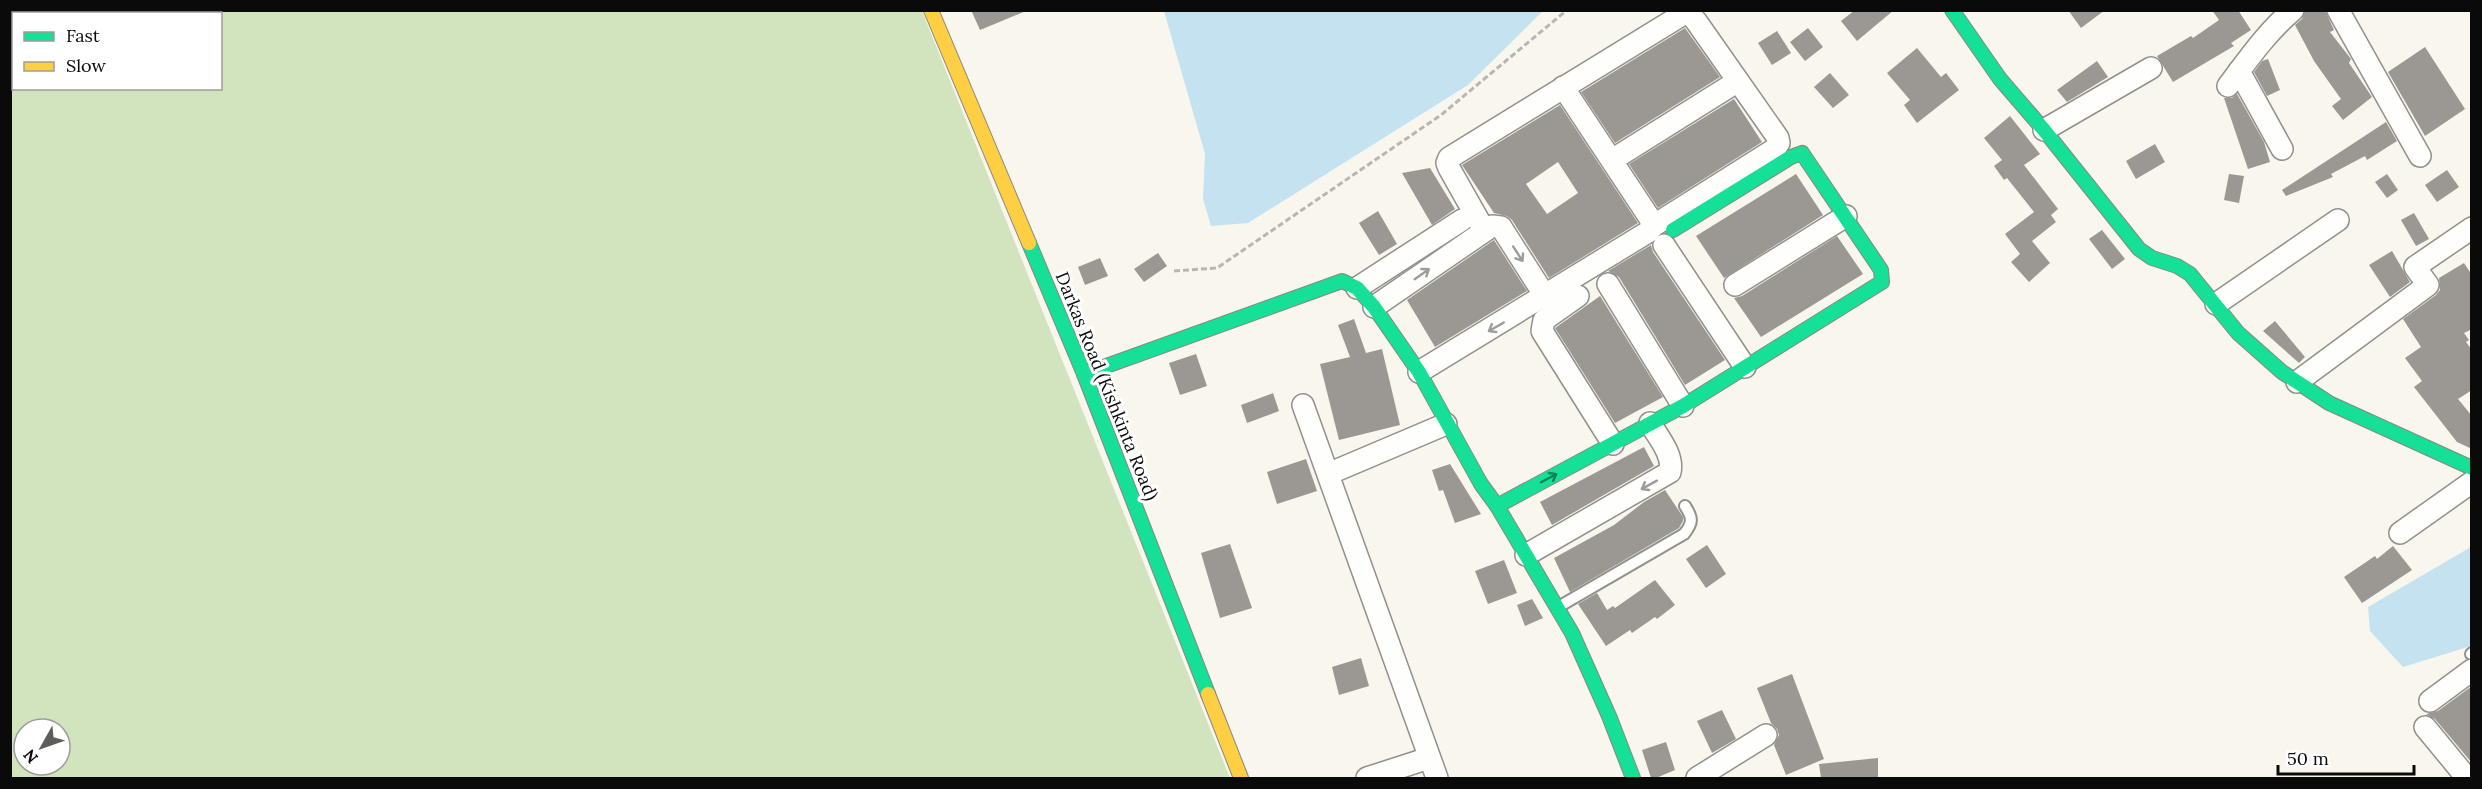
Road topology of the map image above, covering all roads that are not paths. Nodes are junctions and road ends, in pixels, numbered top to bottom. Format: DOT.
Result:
graph roads {
  1 [pos="931,10"];
  2 [pos="1952,10"];
  3 [pos="2293,10"];
  4 [pos="2338,10"];
  5 [pos="2151,68"];
  6 [pos="1738,81"];
  7 [pos="1563,87"];
  8 [pos="2044,130"];
  9 [pos="2282,149"];
  10 [pos="2420,156"];
  11 [pos="1612,160"];
  12 [pos="1846,216"];
  13 [pos="1462,220"];
  14 [pos="2338,220"];
  15 [pos="1653,226"];
  16 [pos="2472,228"];
  17 [pos="1484,230"];
  18 [pos="1669,237"];
  19 [pos="1608,284"];
  20 [pos="1735,285"];
  21 [pos="1358,288"];
  22 [pos="1545,296"];
  23 [pos="1578,296"];
  24 [pos="2216,304"];
  25 [pos="1374,308"];
  26 [pos="1745,367"];
  27 [pos="1419,372"];
  28 [pos="1084,374"];
  29 [pos="2297,382"];
  30 [pos="1303,405"];
  31 [pos="1683,406"];
  32 [pos="1650,423"];
  33 [pos="1446,424"];
  34 [pos="1613,444"];
  35 [pos="2472,468"];
  36 [pos="1328,474"];
  37 [pos="2472,482"];
  38 [pos="1497,506"];
  39 [pos="1685,506"];
  40 [pos="2400,534"];
  41 [pos="1526,555"];
  42 [pos="1557,608"];
  43 [pos="2472,670"];
  44 [pos="2430,700"];
  45 [pos="2425,727"];
  46 [pos="1766,735"];
  47 [pos="1429,758"];
  48 [pos="1241,778"];
  49 [pos="1367,778"];
  50 [pos="1437,778"];
  51 [pos="1633,778"];
  52 [pos="1697,778"];
  53 [pos="2467,778"];
  1 -- 28 [label="street, Darkas Road (Kishkinta Road)"];
  2 -- 8 [label="street"];
  3 -- 9 [label="street"];
  4 -- 10 [label="street"];
  5 -- 8 [label="street"];
  6 -- 7 [label="street"];
  6 -- 11 [label="street"];
  6 -- 15 [label="street"];
  7 -- 11 [label="street"];
  7 -- 17 [label="street"];
  8 -- 24 [label="street"];
  11 -- 15 [label="street"];
  12 -- 18 [label="street"];
  12 -- 20 [label="street"];
  12 -- 26 [label="street"];
  13 -- 21 [label="street"];
  14 -- 24 [label="street"];
  15 -- 22 [label="street"];
  16 -- 29 [label="street"];
  17 -- 22 [label="street, one-way"];
  25 -- 17 [label="street, one-way"];
  18 -- 26 [label="street"];
  19 -- 31 [label="street"];
  21 -- 25 [label="street"];
  21 -- 28 [label="street"];
  22 -- 27 [label="street, one-way"];
  23 -- 34 [label="street"];
  24 -- 29 [label="street"];
  25 -- 27 [label="street"];
  26 -- 31 [label="street"];
  27 -- 33 [label="street"];
  28 -- 48 [label="street, Darkas Road (Kishkinta Road)"];
  29 -- 35 [label="street"];
  30 -- 36 [label="street"];
  31 -- 32 [label="street"];
  32 -- 34 [label="street"];
  32 -- 41 [label="street, one-way"];
  33 -- 36 [label="street"];
  33 -- 38 [label="street"];
  38 -- 34 [label="street, one-way"];
  36 -- 47 [label="street"];
  37 -- 40 [label="street"];
  38 -- 41 [label="street"];
  39 -- 42 [label="lane"];
  41 -- 42 [label="street"];
  42 -- 51 [label="street"];
  43 -- 44 [label="street"];
  45 -- 53 [label="street"];
  46 -- 52 [label="street"];
  47 -- 49 [label="street"];
  47 -- 50 [label="street"];
}
